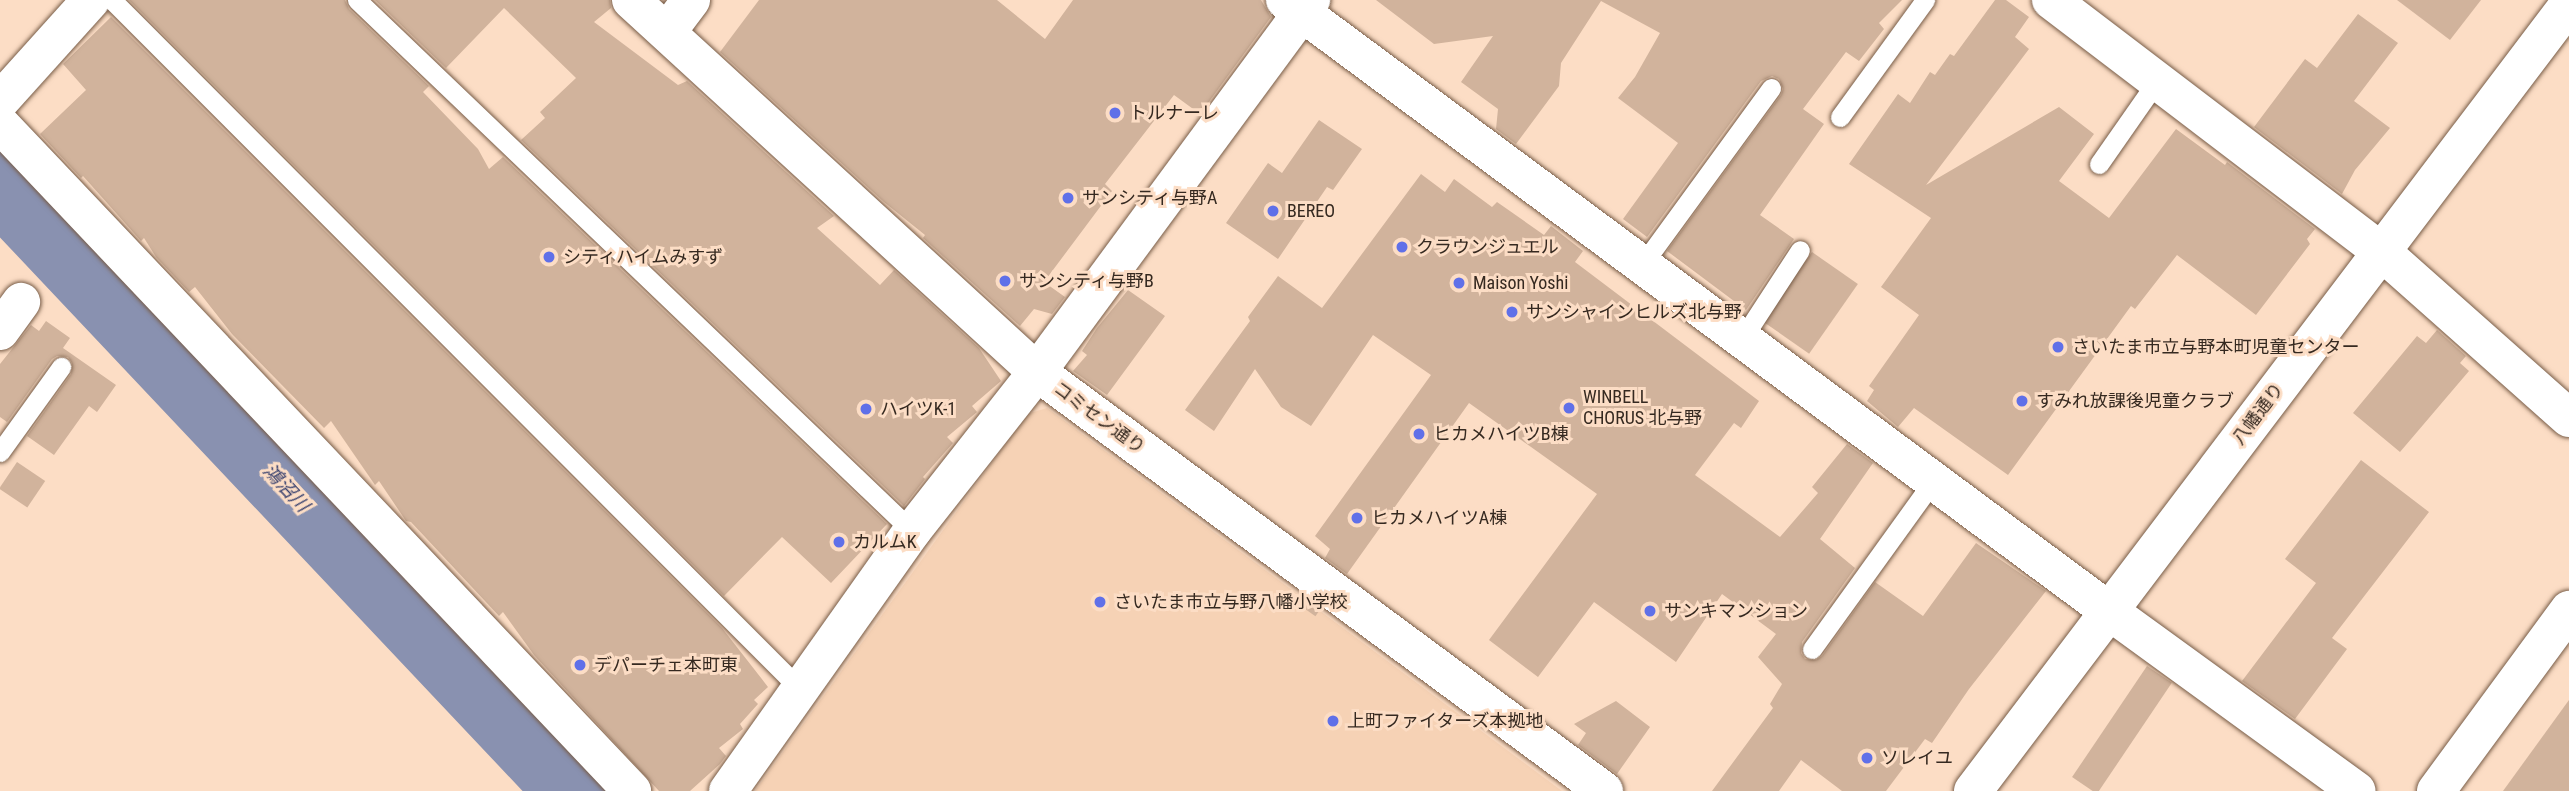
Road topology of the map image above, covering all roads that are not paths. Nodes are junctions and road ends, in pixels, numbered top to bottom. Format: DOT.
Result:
graph roads {
  1 [pos="91,0"];
  2 [pos="113,0"];
  3 [pos="357,0"];
  4 [pos="631,0"];
  5 [pos="691,0"];
  6 [pos="1925,0"];
  7 [pos="2051,0"];
  8 [pos="1300,4"];
  9 [pos="2569,4"];
  10 [pos="667,32"];
  11 [pos="2157,81"];
  12 [pos="1771,88"];
  13 [pos="0,101"];
  14 [pos="1840,117"];
  15 [pos="0,124"];
  16 [pos="2099,164"];
  17 [pos="1800,250"];
  18 [pos="2382,252"];
  19 [pos="1642,265"];
  20 [pos="1742,339"];
  21 [pos="61,368"];
  22 [pos="1037,372"];
  23 [pos="2569,418"];
  24 [pos="0,452"];
  25 [pos="1933,481"];
  26 [pos="912,531"];
  27 [pos="2569,610"];
  28 [pos="2109,611"];
  29 [pos="1812,649"];
  30 [pos="800,689"];
  31 [pos="632,791"];
  32 [pos="728,791"];
  33 [pos="1604,791"];
  34 [pos="1973,791"];
  35 [pos="2357,791"];
  36 [pos="2436,791"];
  1 -- 13 [label="street"];
  2 -- 30 [label="lane"];
  3 -- 26 [label="lane"];
  4 -- 10 [label="street, コミセン通り"];
  5 -- 10 [label="street"];
  6 -- 14 [label="lane"];
  7 -- 11 [label="street"];
  8 -- 19 [label="street"];
  8 -- 22 [label="street"];
  9 -- 18 [label="street, 八幡通り"];
  10 -- 22 [label="street, コミセン通り"];
  11 -- 16 [label="lane"];
  11 -- 18 [label="street"];
  12 -- 19 [label="lane"];
  15 -- 31 [label="street"];
  17 -- 20 [label="lane"];
  18 -- 23 [label="street"];
  18 -- 28 [label="street, 八幡通り"];
  19 -- 20 [label="street"];
  20 -- 25 [label="street"];
  21 -- 24 [label="lane"];
  22 -- 26 [label="street"];
  22 -- 33 [label="street, コミセン通り"];
  25 -- 28 [label="street"];
  25 -- 29 [label="lane"];
  26 -- 30 [label="street"];
  27 -- 36 [label="street"];
  28 -- 34 [label="street, 八幡通り"];
  28 -- 35 [label="street"];
  30 -- 32 [label="street"];
}
